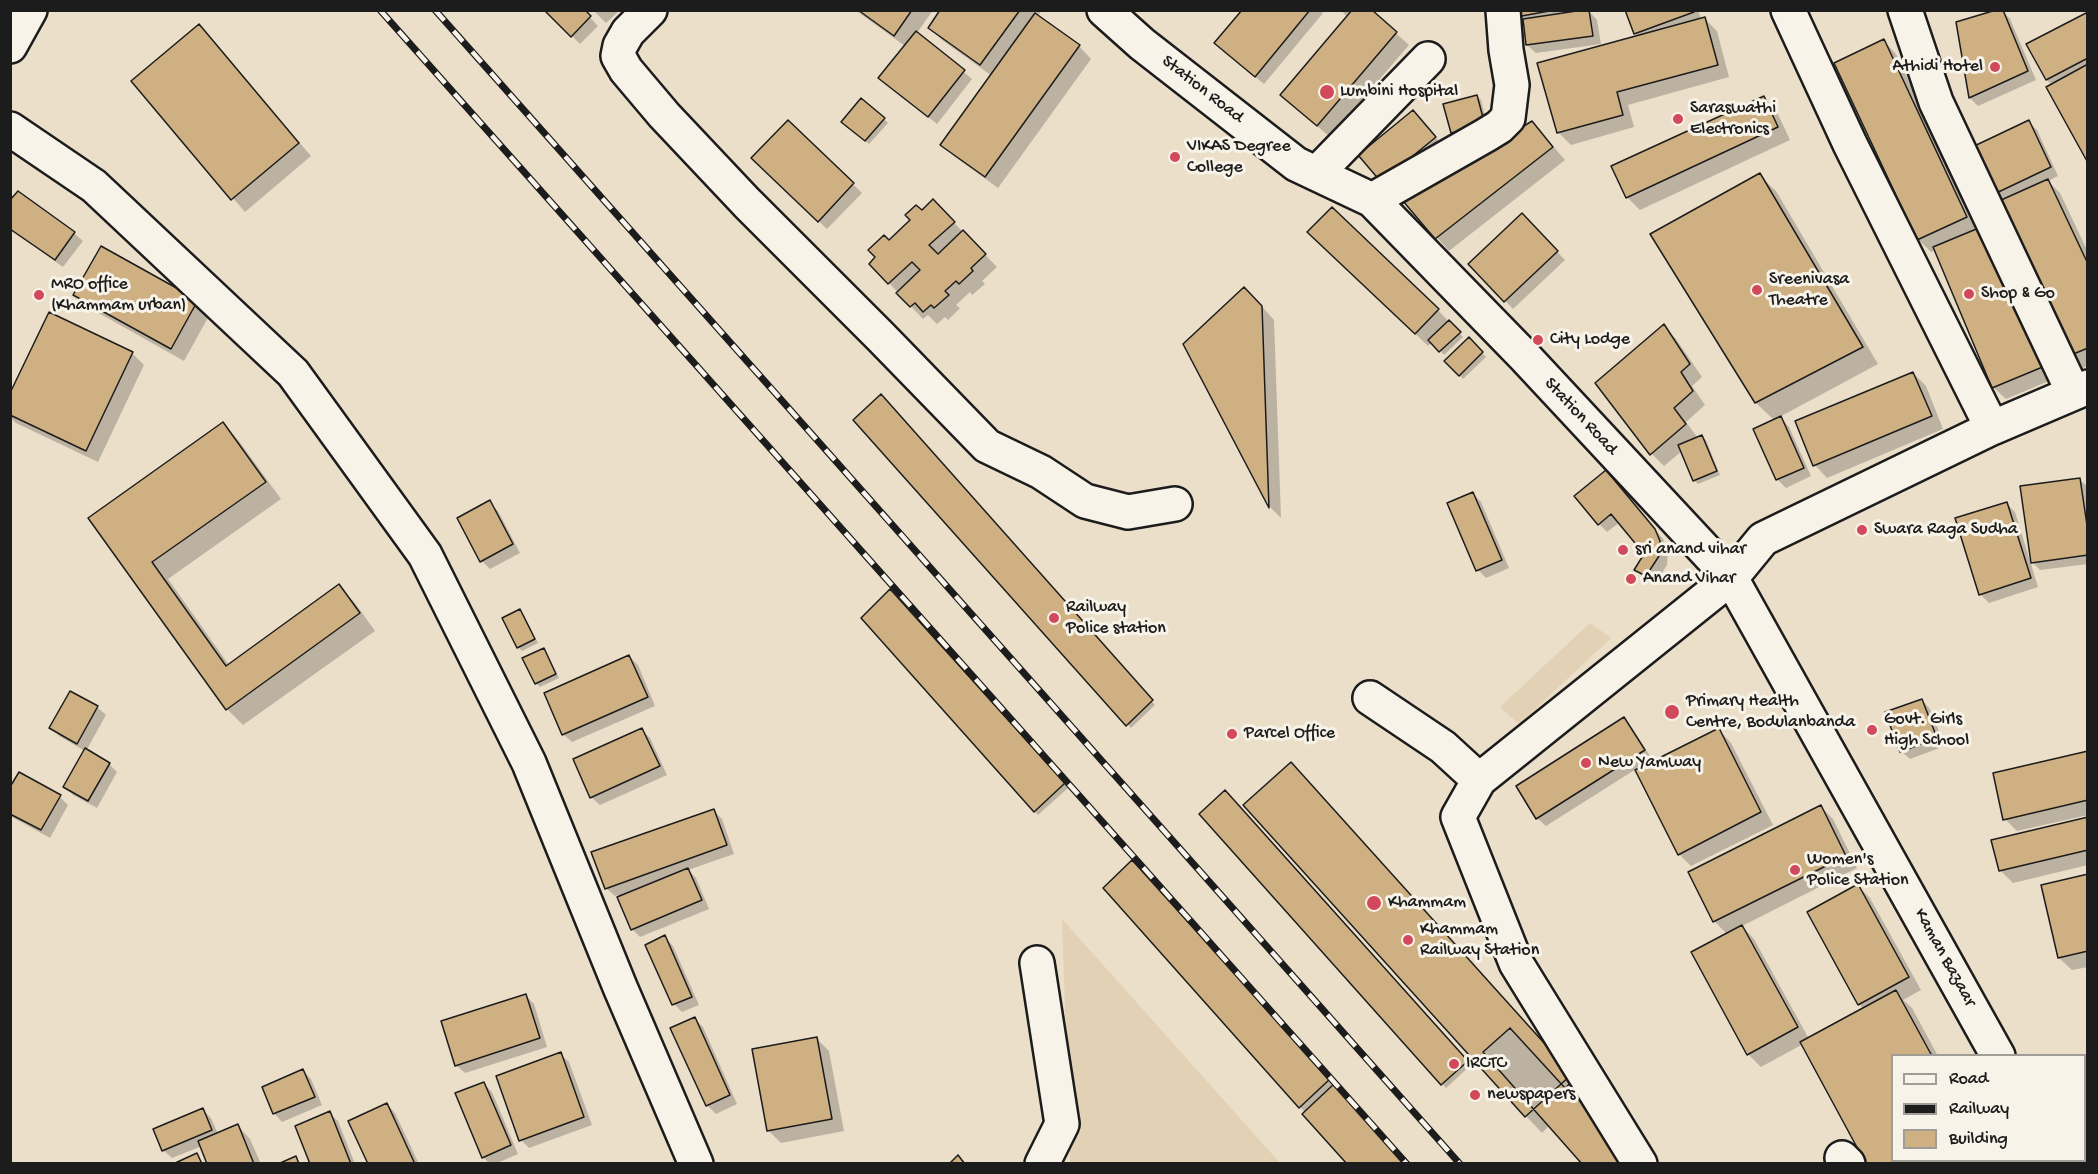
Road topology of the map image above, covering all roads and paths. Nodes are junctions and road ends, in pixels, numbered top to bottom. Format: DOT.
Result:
graph roads {
  1 [pos="30,10"];
  2 [pos="650,10"];
  3 [pos="1104,10"];
  4 [pos="1503,10"];
  5 [pos="1788,10"];
  6 [pos="1905,10"];
  7 [pos="10,46"];
  8 [pos="1428,59"];
  9 [pos="10,129"];
  10 [pos="1317,173"];
  11 [pos="1372,200"];
  12 [pos="2080,390"];
  13 [pos="1992,428"];
  14 [pos="1175,504"];
  15 [pos="1731,578"];
  16 [pos="1370,698"];
  17 [pos="1479,780"];
  18 [pos="1037,963"];
  19 [pos="1997,1054"];
  20 [pos="694,1163"];
  21 [pos="1042,1164"];
  22 [pos="1640,1164"];
  1 -- 7 [label="street"];
  2 -- 14 [label="street"];
  3 -- 10 [label="street, Station Road"];
  4 -- 11 [label="street"];
  5 -- 13 [label="street"];
  6 -- 12 [label="street"];
  8 -- 10 [label="street"];
  9 -- 20 [label="street"];
  10 -- 11 [label="street, Station Road"];
  11 -- 15 [label="street, Station Road"];
  12 -- 13 [label="street"];
  13 -- 15 [label="street"];
  15 -- 17 [label="street"];
  15 -- 19 [label="street, Kaman Bazaar"];
  16 -- 17 [label="street"];
  17 -- 22 [label="street"];
  18 -- 21 [label="street"];
}
